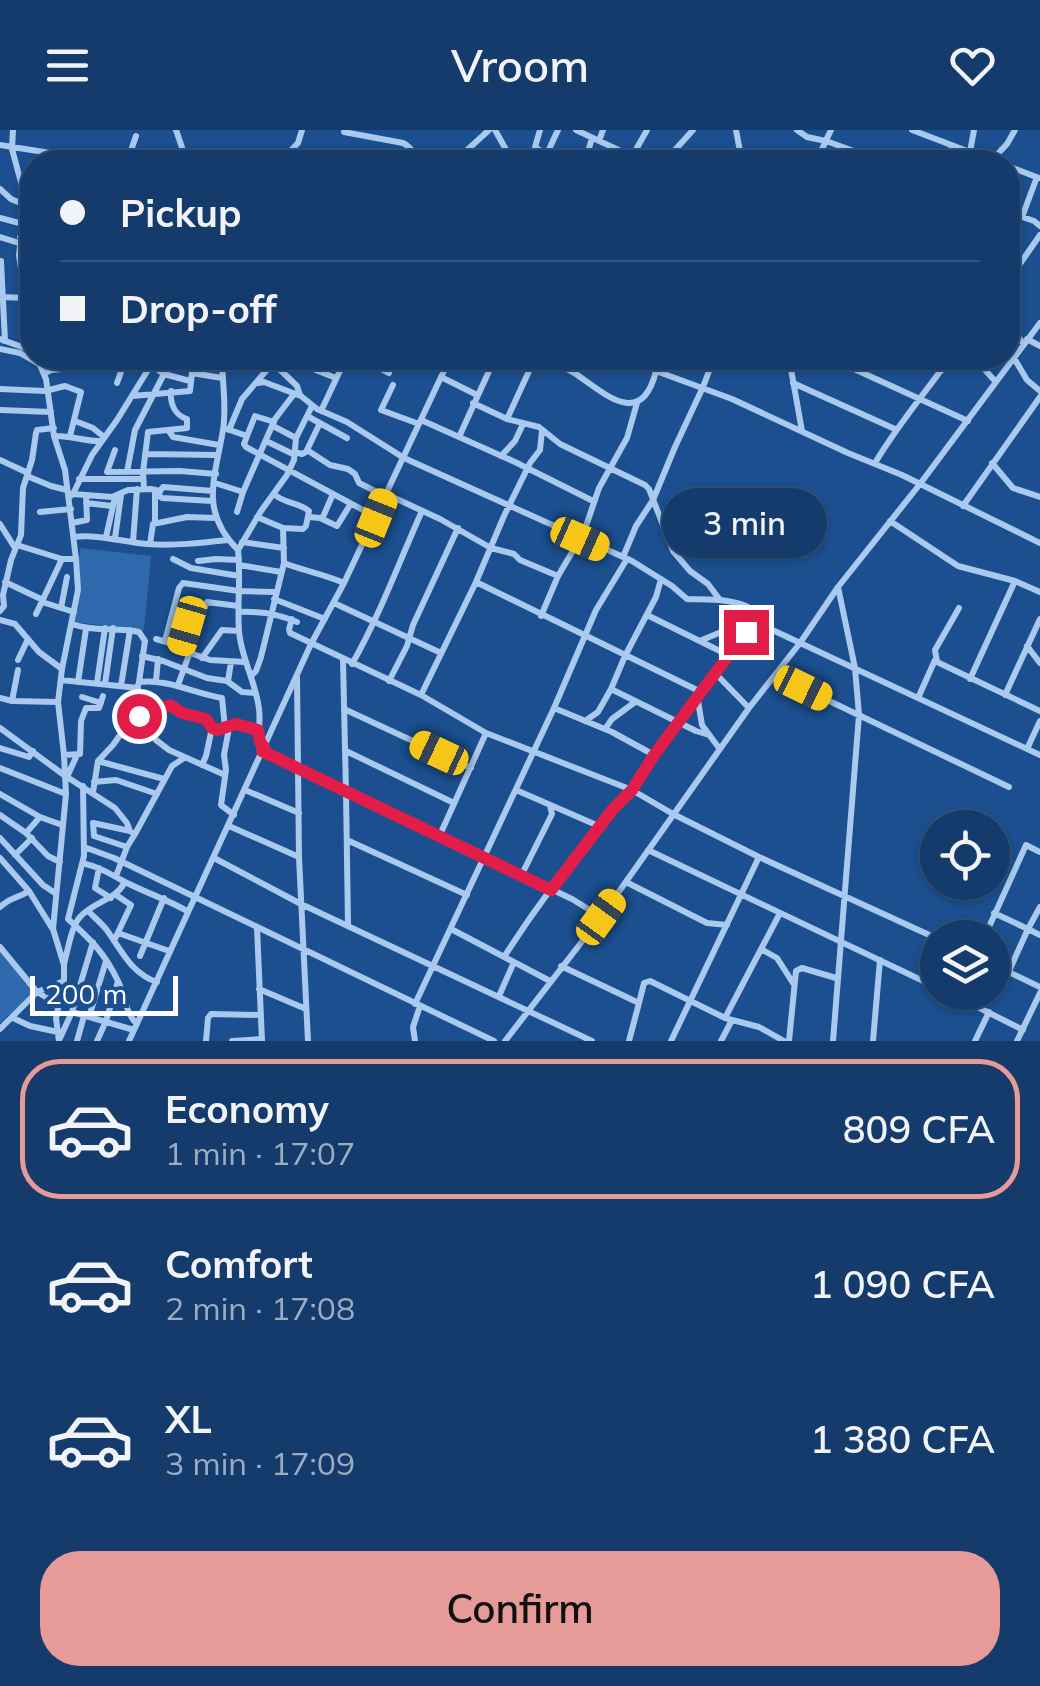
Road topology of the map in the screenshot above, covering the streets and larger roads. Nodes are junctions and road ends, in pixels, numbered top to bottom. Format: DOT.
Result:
graph roads {
  1 [pos="13,130"];
  2 [pos="495,130"];
  3 [pos="576,130"];
  4 [pos="603,130"];
  5 [pos="693,130"];
  6 [pos="796,130"];
  7 [pos="831,130"];
  8 [pos="912,130"];
  9 [pos="344,132"];
  10 [pos="925,132"];
  11 [pos="136,136"];
  12 [pos="595,140"];
  13 [pos="826,141"];
  14 [pos="0,145"];
  15 [pos="952,146"];
  16 [pos="12,148"];
  17 [pos="31,150"];
  18 [pos="131,150"];
  19 [pos="412,150"];
  20 [pos="471,150"];
  21 [pos="590,150"];
  22 [pos="614,150"];
  23 [pos="676,150"];
  24 [pos="822,150"];
  25 [pos="843,150"];
  26 [pos="950,150"];
  27 [pos="964,150"];
  28 [pos="1038,177"];
  29 [pos="20,182"];
  30 [pos="1022,218"];
  31 [pos="1040,226"];
  32 [pos="1040,235"];
  33 [pos="0,237"];
  34 [pos="20,240"];
  35 [pos="1,261"];
  36 [pos="20,263"];
  37 [pos="1020,264"];
  38 [pos="2,297"];
  39 [pos="2,323"];
  40 [pos="1040,323"];
  41 [pos="1020,336"];
  42 [pos="3,340"];
  43 [pos="1025,341"];
  44 [pos="1040,346"];
  45 [pos="1020,349"];
  46 [pos="1020,368"];
  47 [pos="42,370"];
  48 [pos="51,370"];
  49 [pos="120,370"];
  50 [pos="145,370"];
  51 [pos="160,370"];
  52 [pos="191,370"];
  53 [pos="222,370"];
  54 [pos="269,370"];
  55 [pos="286,370"];
  56 [pos="315,370"];
  57 [pos="340,370"];
  58 [pos="384,370"];
  59 [pos="443,370"];
  60 [pos="489,370"];
  61 [pos="531,370"];
  62 [pos="569,370"];
  63 [pos="710,370"];
  64 [pos="791,370"];
  65 [pos="856,370"];
  66 [pos="942,370"];
  67 [pos="985,370"];
  68 [pos="1005,370"];
  69 [pos="656,371"];
  70 [pos="574,372"];
  71 [pos="389,373"];
  72 [pos="44,374"];
  73 [pos="164,374"];
  74 [pos="440,376"];
  75 [pos="191,377"];
  76 [pos="222,378"];
  77 [pos="336,378"];
  78 [pos="118,382"];
  79 [pos="996,382"];
  80 [pos="258,383"];
  81 [pos="793,383"];
  82 [pos="393,385"];
  83 [pos="0,388"];
  84 [pos="703,388"];
  85 [pos="48,390"];
  86 [pos="171,392"];
  87 [pos="155,394"];
  88 [pos="1040,394"];
  89 [pos="297,395"];
  90 [pos="131,396"];
  91 [pos="475,399"];
  92 [pos="921,400"];
  93 [pos="637,403"];
  94 [pos="312,406"];
  95 [pos="0,410"];
  96 [pos="321,411"];
  97 [pos="51,412"];
  98 [pos="307,416"];
  99 [pos="507,419"];
  100 [pos="75,420"];
  101 [pos="968,421"];
  102 [pos="420,422"];
  103 [pos="320,423"];
  104 [pos="273,424"];
  105 [pos="523,424"];
  106 [pos="226,429"];
  107 [pos="895,429"];
  108 [pos="542,430"];
  109 [pos="170,431"];
  110 [pos="54,432"];
  111 [pos="802,432"];
  112 [pos="70,436"];
  113 [pos="247,436"];
  114 [pos="459,437"];
  115 [pos="296,438"];
  116 [pos="346,438"];
  117 [pos="103,439"];
  118 [pos="266,441"];
  119 [pos="219,446"];
  120 [pos="115,450"];
  121 [pos="307,450"];
  122 [pos="145,454"];
  123 [pos="260,454"];
  124 [pos="295,454"];
  125 [pos="217,455"];
  126 [pos="500,456"];
  127 [pos="404,458"];
  128 [pos="0,460"];
  129 [pos="875,463"];
  130 [pos="992,463"];
  131 [pos="528,468"];
  132 [pos="611,468"];
  133 [pos="127,472"];
  134 [pos="289,472"];
  135 [pos="216,474"];
  136 [pos="27,475"];
  137 [pos="143,476"];
  138 [pos="79,479"];
  139 [pos="920,484"];
  140 [pos="214,487"];
  141 [pos="176,488"];
  142 [pos="140,489"];
  143 [pos="158,491"];
  144 [pos="243,492"];
  145 [pos="70,494"];
  146 [pos="274,494"];
  147 [pos="333,494"];
  148 [pos="118,495"];
  149 [pos="385,495"];
  150 [pos="1040,497"];
  151 [pos="174,498"];
  152 [pos="86,499"];
  153 [pos="653,500"];
  154 [pos="212,501"];
  155 [pos="593,501"];
  156 [pos="350,505"];
  157 [pos="112,506"];
  158 [pos="963,506"];
  159 [pos="508,507"];
  160 [pos="71,510"];
  161 [pos="422,510"];
  162 [pos="40,512"];
  163 [pos="237,512"];
  164 [pos="257,517"];
  165 [pos="309,517"];
  166 [pos="216,518"];
  167 [pos="376,518"];
  168 [pos="322,519"];
  169 [pos="890,521"];
  170 [pos="72,522"];
  171 [pos="155,523"];
  172 [pos="0,524"];
  173 [pos="283,528"];
  174 [pos="458,528"];
  175 [pos="2,536"];
  176 [pos="106,536"];
  177 [pos="74,537"];
  178 [pos="115,538"];
  179 [pos="580,539"];
  180 [pos="228,540"];
  181 [pos="133,542"];
  182 [pos="1040,543"];
  183 [pos="150,544"];
  184 [pos="16,546"];
  185 [pos="240,546"];
  186 [pos="284,548"];
  187 [pos="491,548"];
  188 [pos="625,558"];
  189 [pos="62,559"];
  190 [pos="76,559"];
  191 [pos="172,559"];
  192 [pos="198,561"];
  193 [pos="239,562"];
  194 [pos="284,563"];
  195 [pos="191,568"];
  196 [pos="281,572"];
  197 [pos="239,576"];
  198 [pos="558,576"];
  199 [pos="67,577"];
  200 [pos="661,580"];
  201 [pos="1015,581"];
  202 [pos="6,582"];
  203 [pos="188,582"];
  204 [pos="476,582"];
  205 [pos="344,583"];
  206 [pos="838,587"];
  207 [pos="239,591"];
  208 [pos="1040,592"];
  209 [pos="275,595"];
  210 [pos="43,601"];
  211 [pos="721,601"];
  212 [pos="334,602"];
  213 [pos="192,606"];
  214 [pos="61,608"];
  215 [pos="959,608"];
  216 [pos="238,609"];
  217 [pos="0,611"];
  218 [pos="74,612"];
  219 [pos="36,614"];
  220 [pos="272,614"];
  221 [pos="646,615"];
  222 [pos="542,616"];
  223 [pos="1040,619"];
  224 [pos="0,620"];
  225 [pos="325,620"];
  226 [pos="759,620"];
  227 [pos="375,621"];
  228 [pos="72,624"];
  229 [pos="109,628"];
  230 [pos="86,629"];
  231 [pos="130,630"];
  232 [pos="239,631"];
  233 [pos="746,632"];
  234 [pos="585,636"];
  235 [pos="409,638"];
  236 [pos="28,639"];
  237 [pos="701,640"];
  238 [pos="800,643"];
  239 [pos="311,644"];
  240 [pos="1027,646"];
  241 [pos="187,648"];
  242 [pos="441,653"];
  243 [pos="728,655"];
  244 [pos="142,656"];
  245 [pos="625,656"];
  246 [pos="202,658"];
  247 [pos="158,659"];
  248 [pos="935,659"];
  249 [pos="18,660"];
  250 [pos="343,660"];
  251 [pos="231,662"];
  252 [pos="245,662"];
  253 [pos="1040,663"];
  254 [pos="352,664"];
  255 [pos="62,668"];
  256 [pos="854,668"];
  257 [pos="184,669"];
  258 [pos="18,670"];
  259 [pos="297,674"];
  260 [pos="716,674"];
  261 [pos="775,675"];
  262 [pos="251,676"];
  263 [pos="970,679"];
  264 [pos="62,680"];
  265 [pos="156,681"];
  266 [pos="390,681"];
  267 [pos="78,682"];
  268 [pos="228,682"];
  269 [pos="101,684"];
  270 [pos="138,685"];
  271 [pos="121,686"];
  272 [pos="178,686"];
  273 [pos="612,690"];
  274 [pos="255,693"];
  275 [pos="421,695"];
  276 [pos="699,696"];
  277 [pos="1005,696"];
  278 [pos="82,697"];
  279 [pos="0,698"];
  280 [pos="918,698"];
  281 [pos="12,701"];
  282 [pos="58,702"];
  283 [pos="635,702"];
  284 [pos="554,708"];
  285 [pos="749,708"];
  286 [pos="344,709"];
  287 [pos="1040,711"];
  288 [pos="859,715"];
  289 [pos="140,719"];
  290 [pos="586,721"];
  291 [pos="1040,721"];
  292 [pos="680,722"];
  293 [pos="0,728"];
  294 [pos="212,728"];
  295 [pos="227,728"];
  296 [pos="605,729"];
  297 [pos="258,730"];
  298 [pos="486,733"];
  299 [pos="709,735"];
  300 [pos="0,748"];
  301 [pos="719,748"];
  302 [pos="263,749"];
  303 [pos="1027,749"];
  304 [pos="34,750"];
  305 [pos="346,751"];
  306 [pos="534,752"];
  307 [pos="78,755"];
  308 [pos="654,755"];
  309 [pos="1040,755"];
  310 [pos="64,756"];
  311 [pos="184,758"];
  312 [pos="98,761"];
  313 [pos="202,765"];
  314 [pos="0,768"];
  315 [pos="471,768"];
  316 [pos="298,769"];
  317 [pos="128,770"];
  318 [pos="225,775"];
  319 [pos="66,776"];
  320 [pos="164,778"];
  321 [pos="94,782"];
  322 [pos="131,785"];
  323 [pos="83,786"];
  324 [pos="1008,788"];
  325 [pos="246,790"];
  326 [pos="516,790"];
  327 [pos="632,790"];
  328 [pos="92,792"];
  329 [pos="346,792"];
  330 [pos="0,794"];
  331 [pos="66,794"];
  332 [pos="157,794"];
  333 [pos="222,796"];
  334 [pos="240,802"];
  335 [pos="454,804"];
  336 [pos="549,804"];
  337 [pos="299,813"];
  338 [pos="673,814"];
  339 [pos="0,815"];
  340 [pos="234,815"];
  341 [pos="40,817"];
  342 [pos="62,824"];
  343 [pos="229,826"];
  344 [pos="601,827"];
  345 [pos="132,832"];
  346 [pos="28,836"];
  347 [pos="439,836"];
  348 [pos="0,838"];
  349 [pos="347,840"];
  350 [pos="84,847"];
  351 [pos="127,847"];
  352 [pos="648,850"];
  353 [pos="1040,852"];
  354 [pos="15,854"];
  355 [pos="299,857"];
  356 [pos="758,857"];
  357 [pos="0,858"];
  358 [pos="214,858"];
  359 [pos="485,858"];
  360 [pos="60,862"];
  361 [pos="122,862"];
  362 [pos="82,863"];
  363 [pos="99,868"];
  364 [pos="116,876"];
  365 [pos="522,876"];
  366 [pos="125,882"];
  367 [pos="626,882"];
  368 [pos="551,890"];
  369 [pos="29,891"];
  370 [pos="56,893"];
  371 [pos="844,894"];
  372 [pos="467,895"];
  373 [pos="742,896"];
  374 [pos="114,897"];
  375 [pos="164,898"];
  376 [pos="194,898"];
  377 [pos="301,904"];
  378 [pos="0,907"];
  379 [pos="1040,907"];
  380 [pos="54,910"];
  381 [pos="69,911"];
  382 [pos="88,911"];
  383 [pos="187,911"];
  384 [pos="780,912"];
  385 [pos="994,913"];
  386 [pos="601,917"];
  387 [pos="991,920"];
  388 [pos="348,924"];
  389 [pos="710,924"];
  390 [pos="727,925"];
  391 [pos="76,926"];
  392 [pos="256,928"];
  393 [pos="53,929"];
  394 [pos="451,929"];
  395 [pos="920,930"];
  396 [pos="1028,930"];
  397 [pos="1040,935"];
  398 [pos="722,936"];
  399 [pos="116,937"];
  400 [pos="840,940"];
  401 [pos="93,941"];
  402 [pos="146,943"];
  403 [pos="0,947"];
  404 [pos="303,949"];
  405 [pos="761,950"];
  406 [pos="169,951"];
  407 [pos="140,956"];
  408 [pos="504,957"];
  409 [pos="880,960"];
  410 [pos="106,961"];
  411 [pos="514,962"];
  412 [pos="64,965"];
  413 [pos="434,966"];
  414 [pos="561,966"];
  415 [pos="1010,970"];
  416 [pos="1010,973"];
  417 [pos="837,978"];
  418 [pos="920,979"];
  419 [pos="64,980"];
  420 [pos="118,980"];
  421 [pos="550,981"];
  422 [pos="157,982"];
  423 [pos="794,984"];
  424 [pos="259,990"];
  425 [pos="1040,990"];
  426 [pos="37,992"];
  427 [pos="499,996"];
  428 [pos="690,1002"];
  429 [pos="58,1004"];
  430 [pos="639,1004"];
  431 [pos="418,1005"];
  432 [pos="306,1009"];
  433 [pos="529,1010"];
  434 [pos="984,1010"];
  435 [pos="72,1012"];
  436 [pos="988,1012"];
  437 [pos="260,1015"];
  438 [pos="87,1016"];
  439 [pos="13,1018"];
  440 [pos="728,1019"];
  441 [pos="106,1022"];
  442 [pos="136,1027"];
  443 [pos="0,1030"];
  444 [pos="1023,1030"];
  445 [pos="59,1037"];
  446 [pos="262,1040"];
  447 [pos="77,1041"];
  448 [pos="97,1041"];
  449 [pos="129,1041"];
  450 [pos="206,1041"];
  451 [pos="232,1041"];
  452 [pos="308,1041"];
  453 [pos="415,1041"];
  454 [pos="494,1041"];
  455 [pos="505,1041"];
  456 [pos="592,1041"];
  457 [pos="629,1041"];
  458 [pos="672,1041"];
  459 [pos="721,1041"];
  460 [pos="786,1041"];
  461 [pos="833,1041"];
  462 [pos="873,1041"];
  463 [pos="975,1041"];
  464 [pos="1017,1041"];
  1 -- 16 [label="street"];
  2 -- 20 [label="street"];
  3 -- 12 [label="street"];
  4 -- 12 [label="street"];
  5 -- 23 [label="street"];
  6 -- 13 [label="street"];
  7 -- 13 [label="street"];
  8 -- 10 [label="street"];
  9 -- 19 [label="street"];
  10 -- 15 [label="street"];
  11 -- 18 [label="street"];
  12 -- 21 [label="street"];
  12 -- 22 [label="street"];
  13 -- 24 [label="street"];
  13 -- 25 [label="street"];
  14 -- 16 [label="street"];
  15 -- 26 [label="street"];
  15 -- 27 [label="street"];
  16 -- 17 [label="street"];
  16 -- 29 [label="street"];
  28 -- 30 [label="street"];
  30 -- 31 [label="street"];
  32 -- 37 [label="street"];
  33 -- 34 [label="street"];
  34 -- 36 [label="street"];
  35 -- 36 [label="street"];
  35 -- 38 [label="street"];
  38 -- 39 [label="street"];
  39 -- 42 [label="street"];
  40 -- 43 [label="street"];
  41 -- 43 [label="street"];
  43 -- 44 [label="street"];
  43 -- 45 [label="street"];
  46 -- 88 [label="street"];
  47 -- 72 [label="street"];
  48 -- 72 [label="street"];
  49 -- 78 [label="street"];
  50 -- 90 [label="street"];
  51 -- 73 [label="street"];
  52 -- 75 [label="street"];
  53 -- 76 [label="street"];
  54 -- 80 [label="street"];
  55 -- 89 [label="street"];
  56 -- 77 [label="street"];
  57 -- 77 [label="street"];
  58 -- 71 [label="street"];
  59 -- 74 [label="street"];
  60 -- 91 [label="street"];
  61 -- 99 [label="street"];
  62 -- 70 [label="street"];
  63 -- 84 [label="street"];
  64 -- 81 [label="street"];
  65 -- 92 [label="street"];
  66 -- 92 [label="street"];
  67 -- 79 [label="street"];
  68 -- 79 [label="street"];
  69 -- 84 [label="street"];
  69 -- 93 [label="street"];
  70 -- 93 [label="street"];
  72 -- 85 [label="street"];
  73 -- 75 [label="street"];
  73 -- 87 [label="street"];
  74 -- 91 [label="street"];
  74 -- 102 [label="street"];
  75 -- 76 [label="street"];
  75 -- 86 [label="street"];
  76 -- 106 [label="street"];
  77 -- 96 [label="street"];
  79 -- 101 [label="street"];
  80 -- 89 [label="street"];
  80 -- 106 [label="street"];
  81 -- 107 [label="street"];
  81 -- 111 [label="street"];
  82 -- 102 [label="street"];
  83 -- 85 [label="street"];
  84 -- 111 [label="street"];
  84 -- 153 [label="street"];
  85 -- 97 [label="street"];
  85 -- 100 [label="street"];
  86 -- 87 [label="street"];
  86 -- 109 [label="street"];
  87 -- 90 [label="street"];
  87 -- 133 [label="street"];
  88 -- 130 [label="street"];
  89 -- 94 [label="street"];
  89 -- 104 [label="street"];
  90 -- 117 [label="street"];
  91 -- 99 [label="street"];
  91 -- 114 [label="street"];
  92 -- 101 [label="street"];
  92 -- 107 [label="street"];
  93 -- 132 [label="street"];
  94 -- 96 [label="street"];
  94 -- 98 [label="street"];
  95 -- 97 [label="street"];
  96 -- 127 [label="street"];
  97 -- 110 [label="street"];
  98 -- 103 [label="street"];
  98 -- 115 [label="street"];
  99 -- 105 [label="street"];
  100 -- 112 [label="street"];
  100 -- 117 [label="street"];
  101 -- 139 [label="street"];
  102 -- 114 [label="street"];
  102 -- 127 [label="street"];
  103 -- 116 [label="street"];
  103 -- 121 [label="street"];
  104 -- 113 [label="street"];
  104 -- 115 [label="street"];
  104 -- 118 [label="street"];
  105 -- 108 [label="street"];
  105 -- 126 [label="street"];
  106 -- 113 [label="street"];
  106 -- 119 [label="street"];
  107 -- 129 [label="street"];
  108 -- 131 [label="street"];
  108 -- 132 [label="street"];
  109 -- 119 [label="street"];
  109 -- 122 [label="street"];
  110 -- 112 [label="street"];
  110 -- 136 [label="street"];
  110 -- 145 [label="street"];
  111 -- 129 [label="street"];
  112 -- 117 [label="street"];
  113 -- 123 [label="street"];
  114 -- 126 [label="street"];
  115 -- 124 [label="street"];
  117 -- 138 [label="street"];
  118 -- 123 [label="street"];
  118 -- 124 [label="street"];
  119 -- 125 [label="street"];
  120 -- 133 [label="street"];
  121 -- 124 [label="street"];
  121 -- 149 [label="street"];
  122 -- 125 [label="street"];
  122 -- 137 [label="street"];
  123 -- 134 [label="street"];
  123 -- 144 [label="street"];
  124 -- 134 [label="street"];
  125 -- 135 [label="street"];
  126 -- 131 [label="street"];
  127 -- 149 [label="street"];
  127 -- 159 [label="street"];
  128 -- 136 [label="street"];
  129 -- 139 [label="street"];
  130 -- 150 [label="street"];
  130 -- 158 [label="street"];
  131 -- 155 [label="street"];
  131 -- 159 [label="street"];
  132 -- 153 [label="street"];
  132 -- 155 [label="street"];
  133 -- 137 [label="street"];
  134 -- 146 [label="street"];
  134 -- 147 [label="street"];
  135 -- 137 [label="street"];
  135 -- 140 [label="street"];
  136 -- 145 [label="street"];
  136 -- 184 [label="street"];
  137 -- 138 [label="street"];
  137 -- 142 [label="street"];
  138 -- 145 [label="street"];
  139 -- 158 [label="street"];
  139 -- 169 [label="street"];
  140 -- 141 [label="street"];
  140 -- 144 [label="street"];
  140 -- 154 [label="street"];
  141 -- 143 [label="street"];
  141 -- 151 [label="street"];
  142 -- 143 [label="street"];
  142 -- 148 [label="street"];
  142 -- 181 [label="street"];
  143 -- 151 [label="street"];
  143 -- 171 [label="street"];
  144 -- 163 [label="street"];
  145 -- 152 [label="street"];
  145 -- 160 [label="street"];
  146 -- 164 [label="street"];
  146 -- 165 [label="street"];
  147 -- 156 [label="street"];
  147 -- 168 [label="street"];
  148 -- 152 [label="street"];
  148 -- 157 [label="street"];
  148 -- 178 [label="street"];
  149 -- 161 [label="street"];
  149 -- 167 [label="street"];
  151 -- 154 [label="street"];
  152 -- 157 [label="street"];
  152 -- 170 [label="street"];
  153 -- 188 [label="street"];
  153 -- 211 [label="street"];
  154 -- 166 [label="street"];
  155 -- 179 [label="street"];
  156 -- 167 [label="street"];
  156 -- 168 [label="street"];
  157 -- 176 [label="street"];
  158 -- 182 [label="street"];
  159 -- 179 [label="street"];
  159 -- 187 [label="street"];
  160 -- 162 [label="street"];
  160 -- 170 [label="street"];
  161 -- 174 [label="street"];
  161 -- 227 [label="street"];
  164 -- 173 [label="street"];
  164 -- 185 [label="street"];
  165 -- 168 [label="street"];
  165 -- 173 [label="street"];
  166 -- 171 [label="street"];
  166 -- 180 [label="street"];
  167 -- 205 [label="street"];
  169 -- 201 [label="street"];
  169 -- 206 [label="street"];
  170 -- 177 [label="street"];
  171 -- 183 [label="street"];
  172 -- 175 [label="street"];
  173 -- 186 [label="street"];
  174 -- 187 [label="street"];
  174 -- 235 [label="street"];
  175 -- 184 [label="street"];
  176 -- 177 [label="street"];
  176 -- 178 [label="street"];
  177 -- 190 [label="street"];
  178 -- 181 [label="street"];
  179 -- 188 [label="street"];
  179 -- 198 [label="street"];
  180 -- 183 [label="street"];
  180 -- 185 [label="street"];
  181 -- 183 [label="street"];
  184 -- 189 [label="street"];
  184 -- 202 [label="street"];
  185 -- 186 [label="street"];
  185 -- 193 [label="street"];
  186 -- 194 [label="street"];
  187 -- 198 [label="street"];
  187 -- 204 [label="street"];
  188 -- 200 [label="street"];
  188 -- 234 [label="street"];
  189 -- 190 [label="street"];
  189 -- 210 [label="street"];
  190 -- 218 [label="street"];
  191 -- 195 [label="street"];
  192 -- 193 [label="street"];
  193 -- 196 [label="street"];
  193 -- 197 [label="street"];
  194 -- 196 [label="street"];
  194 -- 205 [label="street"];
  195 -- 197 [label="street"];
  195 -- 203 [label="street"];
  196 -- 209 [label="street"];
  197 -- 207 [label="street"];
  198 -- 222 [label="street"];
  199 -- 214 [label="street"];
  200 -- 211 [label="street"];
  200 -- 221 [label="street"];
  201 -- 208 [label="street"];
  201 -- 263 [label="street"];
  202 -- 210 [label="street"];
  202 -- 217 [label="street"];
  203 -- 207 [label="street"];
  203 -- 241 [label="street"];
  204 -- 222 [label="street"];
  204 -- 242 [label="street"];
  205 -- 212 [label="street"];
  206 -- 238 [label="street"];
  206 -- 256 [label="street"];
  207 -- 209 [label="street"];
  207 -- 216 [label="street"];
  209 -- 220 [label="street"];
  209 -- 225 [label="street"];
  210 -- 214 [label="street"];
  210 -- 219 [label="street"];
  211 -- 226 [label="street"];
  212 -- 225 [label="street"];
  212 -- 227 [label="street"];
  213 -- 241 [label="street"];
  214 -- 218 [label="street"];
  215 -- 248 [label="street"];
  216 -- 220 [label="street"];
  216 -- 232 [label="street"];
  216 -- 241 [label="street"];
  218 -- 228 [label="street"];
  220 -- 239 [label="street"];
  220 -- 262 [label="street"];
  221 -- 237 [label="street"];
  221 -- 245 [label="street"];
  222 -- 234 [label="street"];
  223 -- 240 [label="street"];
  224 -- 236 [label="street"];
  225 -- 239 [label="street"];
  226 -- 233 [label="street"];
  226 -- 238 [label="street"];
  227 -- 235 [label="street"];
  227 -- 254 [label="street"];
  228 -- 230 [label="street"];
  228 -- 255 [label="street"];
  229 -- 230 [label="street"];
  229 -- 231 [label="street"];
  229 -- 269 [label="street"];
  230 -- 267 [label="street"];
  231 -- 244 [label="street"];
  231 -- 271 [label="street"];
  232 -- 246 [label="street"];
  232 -- 252 [label="street"];
  233 -- 237 [label="street"];
  233 -- 243 [label="street"];
  234 -- 245 [label="street"];
  234 -- 284 [label="street"];
  235 -- 242 [label="street"];
  235 -- 266 [label="street"];
  236 -- 249 [label="street"];
  236 -- 255 [label="street"];
  237 -- 243 [label="street"];
  238 -- 256 [label="street"];
  238 -- 261 [label="street"];
  239 -- 250 [label="street"];
  239 -- 259 [label="street"];
  240 -- 253 [label="street"];
  240 -- 277 [label="street"];
  241 -- 246 [label="street"];
  241 -- 257 [label="street"];
  242 -- 275 [label="street"];
  243 -- 260 [label="street"];
  244 -- 247 [label="street"];
  244 -- 270 [label="street"];
  245 -- 273 [label="street"];
  245 -- 276 [label="street"];
  246 -- 251 [label="street"];
  247 -- 257 [label="street"];
  247 -- 265 [label="street"];
  248 -- 263 [label="street"];
  248 -- 280 [label="street"];
  250 -- 254 [label="street"];
  250 -- 286 [label="street"];
  251 -- 252 [label="street"];
  251 -- 268 [label="street"];
  252 -- 262 [label="street"];
  254 -- 266 [label="street"];
  255 -- 264 [label="street"];
  256 -- 280 [label="street"];
  256 -- 288 [label="street"];
  257 -- 268 [label="street"];
  257 -- 272 [label="street"];
  258 -- 281 [label="street"];
  259 -- 302 [label="street"];
  259 -- 316 [label="street"];
  260 -- 276 [label="street"];
  260 -- 285 [label="street"];
  261 -- 285 [label="street"];
  261 -- 288 [label="street"];
  262 -- 274 [label="street"];
  263 -- 277 [label="street"];
  264 -- 267 [label="street"];
  264 -- 282 [label="street"];
  265 -- 270 [label="street"];
  265 -- 272 [label="street"];
  266 -- 275 [label="street"];
  267 -- 269 [label="street"];
  268 -- 274 [label="street"];
  269 -- 271 [label="street"];
  270 -- 271 [label="street"];
  270 -- 289 [label="street"];
  272 -- 295 [label="street"];
  273 -- 283 [label="street"];
  273 -- 290 [label="street"];
  274 -- 297 [label="street"];
  275 -- 298 [label="street"];
  276 -- 292 [label="street"];
  276 -- 299 [label="street"];
  277 -- 287 [label="street"];
  278 -- 307 [label="street"];
  279 -- 281 [label="street"];
  280 -- 303 [label="street"];
  281 -- 282 [label="street"];
  282 -- 310 [label="street"];
  283 -- 292 [label="street"];
  283 -- 296 [label="street"];
  284 -- 290 [label="street"];
  284 -- 306 [label="street"];
  285 -- 301 [label="street"];
  286 -- 305 [label="street"];
  286 -- 315 [label="street"];
  288 -- 324 [label="street"];
  288 -- 371 [label="street"];
  289 -- 294 [label="street"];
  289 -- 311 [label="street"];
  289 -- 312 [label="street"];
  290 -- 296 [label="street"];
  291 -- 303 [label="street"];
  292 -- 299 [label="street"];
  292 -- 308 [label="street"];
  293 -- 304 [label="street"];
  294 -- 295 [label="street"];
  294 -- 313 [label="street"];
  295 -- 297 [label="street"];
  295 -- 318 [label="street"];
  296 -- 308 [label="street"];
  297 -- 302 [label="street"];
  298 -- 306 [label="street"];
  298 -- 315 [label="street"];
  299 -- 301 [label="street"];
  300 -- 304 [label="street"];
  301 -- 338 [label="street"];
  302 -- 316 [label="street"];
  302 -- 325 [label="street"];
  303 -- 309 [label="street"];
  304 -- 319 [label="street"];
  305 -- 329 [label="street"];
  305 -- 335 [label="street"];
  306 -- 326 [label="street"];
  306 -- 327 [label="street"];
  307 -- 310 [label="street"];
  307 -- 319 [label="street"];
  308 -- 327 [label="street"];
  310 -- 319 [label="street"];
  311 -- 313 [label="street"];
  311 -- 320 [label="street"];
  312 -- 317 [label="street"];
  312 -- 321 [label="street"];
  313 -- 318 [label="street"];
  314 -- 331 [label="street"];
  315 -- 335 [label="street"];
  316 -- 329 [label="street"];
  316 -- 337 [label="street"];
  317 -- 320 [label="street"];
  317 -- 322 [label="street"];
  318 -- 333 [label="street"];
  319 -- 323 [label="street"];
  319 -- 331 [label="street"];
  320 -- 332 [label="street"];
  321 -- 322 [label="street"];
  321 -- 328 [label="street"];
  322 -- 332 [label="street"];
  323 -- 328 [label="street"];
  323 -- 350 [label="street"];
  325 -- 334 [label="street"];
  325 -- 337 [label="street"];
  326 -- 336 [label="street"];
  326 -- 359 [label="street"];
  327 -- 338 [label="street"];
  327 -- 344 [label="street"];
  328 -- 345 [label="street"];
  329 -- 347 [label="street"];
  329 -- 349 [label="street"];
  330 -- 341 [label="street"];
  331 -- 342 [label="street"];
  332 -- 345 [label="street"];
  333 -- 334 [label="street"];
  333 -- 340 [label="street"];
  334 -- 340 [label="street"];
  335 -- 347 [label="street"];
  336 -- 344 [label="street"];
  336 -- 365 [label="street"];
  337 -- 355 [label="street"];
  338 -- 352 [label="street"];
  338 -- 356 [label="street"];
  339 -- 346 [label="street"];
  340 -- 343 [label="street"];
  341 -- 342 [label="street"];
  341 -- 346 [label="street"];
  342 -- 360 [label="street"];
  343 -- 355 [label="street"];
  343 -- 358 [label="street"];
  344 -- 368 [label="street"];
  345 -- 351 [label="street"];
  345 -- 351 [label="street"];
  346 -- 354 [label="street"];
  346 -- 360 [label="street"];
  347 -- 359 [label="street"];
  348 -- 354 [label="street"];
  349 -- 372 [label="street"];
  349 -- 388 [label="street"];
  350 -- 361 [label="street"];
  350 -- 362 [label="street"];
  351 -- 361 [label="street"];
  352 -- 367 [label="street"];
  352 -- 373 [label="street"];
  353 -- 385 [label="street"];
  354 -- 370 [label="street"];
  355 -- 377 [label="street"];
  356 -- 371 [label="street"];
  356 -- 373 [label="street"];
  357 -- 369 [label="street"];
  358 -- 376 [label="street"];
  358 -- 377 [label="street"];
  359 -- 365 [label="street"];
  359 -- 372 [label="street"];
  360 -- 370 [label="street"];
  361 -- 364 [label="street"];
  361 -- 376 [label="street"];
  362 -- 363 [label="street"];
  362 -- 381 [label="street"];
  363 -- 364 [label="street"];
  363 -- 374 [label="street"];
  364 -- 366 [label="street"];
  365 -- 368 [label="street"];
  366 -- 374 [label="street"];
  366 -- 375 [label="street"];
  367 -- 386 [label="street"];
  367 -- 389 [label="street"];
  368 -- 386 [label="street"];
  368 -- 408 [label="street"];
  369 -- 378 [label="street"];
  369 -- 393 [label="street"];
  370 -- 380 [label="street"];
  371 -- 395 [label="street"];
  371 -- 400 [label="street"];
  372 -- 394 [label="street"];
  373 -- 384 [label="street"];
  373 -- 390 [label="street"];
  374 -- 382 [label="street"];
  374 -- 399 [label="street"];
  375 -- 383 [label="street"];
  375 -- 402 [label="street"];
  376 -- 383 [label="street"];
  376 -- 392 [label="street"];
  377 -- 388 [label="street"];
  377 -- 404 [label="street"];
  379 -- 396 [label="street"];
  380 -- 381 [label="street"];
  380 -- 393 [label="street"];
  381 -- 391 [label="street"];
  382 -- 391 [label="street"];
  382 -- 399 [label="street"];
  383 -- 406 [label="street"];
  384 -- 400 [label="street"];
  384 -- 405 [label="street"];
  385 -- 387 [label="street"];
  385 -- 396 [label="street"];
  386 -- 414 [label="street"];
  388 -- 413 [label="street"];
  389 -- 390 [label="street"];
  389 -- 398 [label="street"];
  390 -- 398 [label="street"];
  391 -- 401 [label="street"];
  391 -- 412 [label="street"];
  392 -- 404 [label="street"];
  392 -- 424 [label="street"];
  393 -- 412 [label="street"];
  394 -- 408 [label="street"];
  394 -- 413 [label="street"];
  396 -- 397 [label="street"];
  396 -- 415 [label="street"];
  398 -- 428 [label="street"];
  399 -- 402 [label="street"];
  399 -- 422 [label="street"];
  400 -- 409 [label="street"];
  400 -- 417 [label="street"];
  401 -- 410 [label="street"];
  401 -- 435 [label="street"];
  402 -- 406 [label="street"];
  402 -- 407 [label="street"];
  403 -- 426 [label="street"];
  404 -- 431 [label="street"];
  404 -- 432 [label="street"];
  405 -- 423 [label="street"];
  405 -- 440 [label="street"];
  406 -- 422 [label="street"];
  408 -- 411 [label="street"];
  409 -- 418 [label="street"];
  409 -- 462 [label="street"];
  410 -- 420 [label="street"];
  410 -- 438 [label="street"];
  411 -- 421 [label="street"];
  411 -- 427 [label="street"];
  412 -- 419 [label="street"];
  413 -- 427 [label="street"];
  413 -- 431 [label="street"];
  414 -- 421 [label="street"];
  414 -- 430 [label="street"];
  416 -- 425 [label="street"];
  417 -- 423 [label="street"];
  417 -- 461 [label="street"];
  419 -- 426 [label="street"];
  419 -- 429 [label="street"];
  420 -- 441 [label="street"];
  420 -- 442 [label="street"];
  421 -- 433 [label="street"];
  422 -- 442 [label="street"];
  423 -- 460 [label="street"];
  424 -- 432 [label="street"];
  424 -- 437 [label="street"];
  425 -- 444 [label="street"];
  426 -- 429 [label="street"];
  426 -- 439 [label="street"];
  427 -- 433 [label="street"];
  428 -- 430 [label="street"];
  428 -- 440 [label="street"];
  428 -- 458 [label="street"];
  429 -- 445 [label="street"];
  430 -- 457 [label="street"];
  431 -- 453 [label="street"];
  431 -- 454 [label="street"];
  432 -- 452 [label="street"];
  433 -- 455 [label="street"];
  433 -- 456 [label="street"];
  434 -- 436 [label="street"];
  435 -- 438 [label="street"];
  435 -- 445 [label="street"];
  436 -- 444 [label="street"];
  436 -- 463 [label="street"];
  437 -- 446 [label="street"];
  437 -- 450 [label="street"];
  438 -- 441 [label="street"];
  438 -- 447 [label="street"];
  439 -- 443 [label="street"];
  439 -- 445 [label="street"];
  440 -- 459 [label="street"];
  440 -- 460 [label="street"];
  441 -- 442 [label="street"];
  441 -- 448 [label="street"];
  442 -- 449 [label="street"];
  444 -- 464 [label="street"];
  446 -- 451 [label="street"];
}
